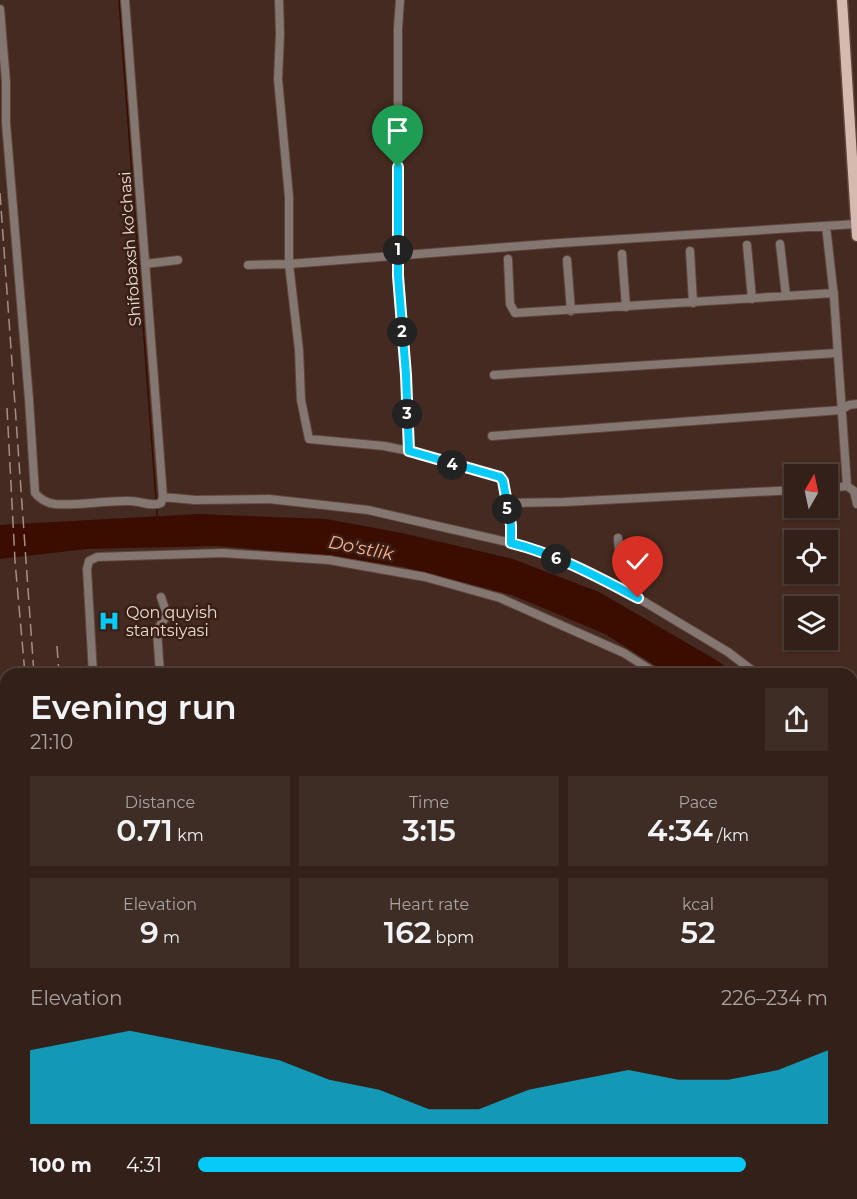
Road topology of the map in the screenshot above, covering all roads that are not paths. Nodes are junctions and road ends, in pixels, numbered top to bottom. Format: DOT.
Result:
graph roads {
  1 [pos="125,0"];
  2 [pos="279,0"];
  3 [pos="399,0"];
  4 [pos="842,0"];
  5 [pos="0,9"];
  6 [pos="856,224"];
  7 [pos="826,226"];
  8 [pos="857,236"];
  9 [pos="780,244"];
  10 [pos="747,245"];
  11 [pos="690,250"];
  12 [pos="622,254"];
  13 [pos="398,256"];
  14 [pos="508,259"];
  15 [pos="178,260"];
  16 [pos="567,260"];
  17 [pos="145,264"];
  18 [pos="289,264"];
  19 [pos="248,265"];
  20 [pos="834,293"];
  21 [pos="786,296"];
  22 [pos="752,298"];
  23 [pos="693,303"];
  24 [pos="626,307"];
  25 [pos="571,311"];
  26 [pos="837,353"];
  27 [pos="494,375"];
  28 [pos="857,404"];
  29 [pos="841,410"];
  30 [pos="492,436"];
  31 [pos="409,451"];
  32 [pos="847,486"];
  33 [pos="838,487"];
  34 [pos="784,491"];
  35 [pos="163,497"];
  36 [pos="506,503"];
  37 [pos="857,504"];
  38 [pos="618,538"];
  39 [pos="511,543"];
  40 [pos="632,595"];
  41 [pos="160,597"];
  42 [pos="93,668"];
  43 [pos="160,668"];
  44 [pos="648,668"];
  45 [pos="749,668"];
  1 -- 17 [label="street, Shifobaxsh ko'chasi"];
  2 -- 18 [label="street"];
  3 -- 13 [label="street"];
  4 -- 6 [label="main road"];
  5 -- 35 [label="street"];
  6 -- 7 [label="street"];
  6 -- 8 [label="main road"];
  7 -- 13 [label="street"];
  7 -- 20 [label="street"];
  9 -- 21 [label="street"];
  10 -- 22 [label="street"];
  11 -- 23 [label="street"];
  12 -- 24 [label="street"];
  13 -- 18 [label="street"];
  13 -- 31 [label="street"];
  14 -- 25 [label="street"];
  15 -- 17 [label="street"];
  16 -- 25 [label="street"];
  17 -- 35 [label="street, Shifobaxsh ko'chasi"];
  18 -- 19 [label="street"];
  18 -- 31 [label="street"];
  20 -- 21 [label="street"];
  20 -- 26 [label="street"];
  21 -- 22 [label="street"];
  22 -- 23 [label="street"];
  23 -- 24 [label="street"];
  24 -- 25 [label="street"];
  26 -- 27 [label="street"];
  26 -- 29 [label="street"];
  28 -- 29 [label="street"];
  29 -- 30 [label="street"];
  29 -- 32 [label="street"];
  31 -- 36 [label="street"];
  32 -- 33 [label="street"];
  32 -- 37 [label="street"];
  34 -- 36 [label="street"];
  35 -- 39 [label="street"];
  36 -- 39 [label="street"];
  38 -- 40 [label="street"];
  39 -- 40 [label="street"];
  40 -- 45 [label="street"];
  41 -- 43 [label="street"];
  42 -- 44 [label="street"];
}
